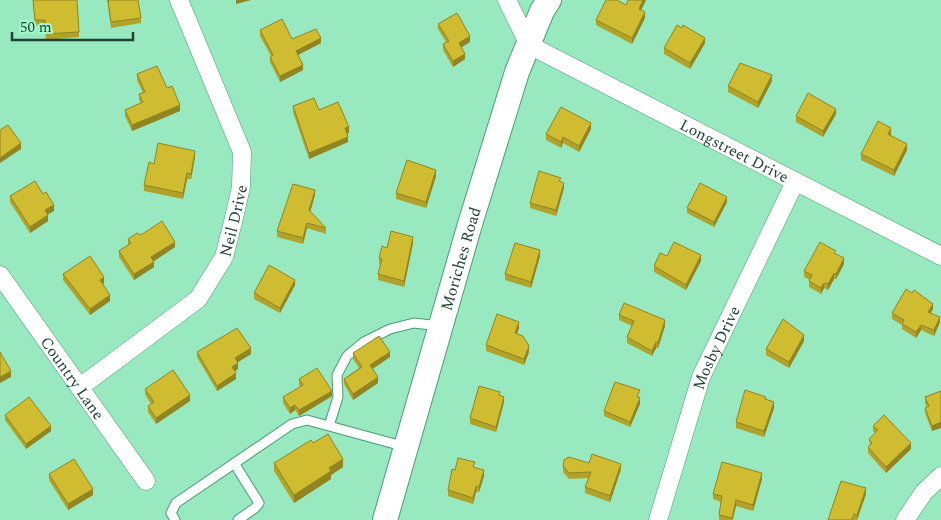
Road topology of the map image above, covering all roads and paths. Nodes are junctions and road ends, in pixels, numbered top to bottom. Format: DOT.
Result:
graph roads {
  1 [pos="180,0"];
  2 [pos="508,0"];
  3 [pos="549,0"];
  4 [pos="529,45"];
  5 [pos="795,182"];
  6 [pos="941,256"];
  7 [pos="0,275"];
  8 [pos="440,326"];
  9 [pos="80,387"];
  10 [pos="329,426"];
  11 [pos="406,447"];
  12 [pos="234,463"];
  13 [pos="941,476"];
  14 [pos="146,481"];
  15 [pos="175,520"];
  16 [pos="238,520"];
  17 [pos="385,520"];
  18 [pos="658,520"];
  19 [pos="905,520"];
  1 -- 9 [label="street, Neil Drive"];
  2 -- 4 [label="street"];
  3 -- 4 [label="street, Moriches Road"];
  4 -- 5 [label="street, Longstreet Drive"];
  4 -- 8 [label="street, Moriches Road"];
  5 -- 6 [label="street, Longstreet Drive"];
  5 -- 18 [label="street, Mosby Drive"];
  7 -- 9 [label="street, Country Lane"];
  8 -- 10 [label="lane"];
  8 -- 11 [label="street, Moriches Road"];
  9 -- 14 [label="street, Country Lane"];
  10 -- 11 [label="lane"];
  10 -- 12 [label="lane"];
  11 -- 17 [label="street, Moriches Road"];
  12 -- 15 [label="lane"];
  12 -- 16 [label="lane"];
  13 -- 19 [label="street"];
}
